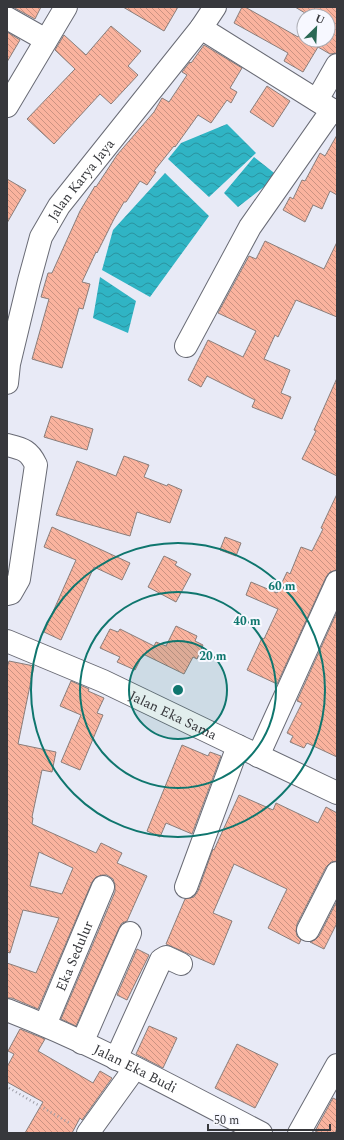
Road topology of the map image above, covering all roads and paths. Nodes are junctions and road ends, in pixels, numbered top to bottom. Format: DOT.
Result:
graph roads {
  1 [pos="66,7"];
  2 [pos="215,7"];
  3 [pos="7,18"];
  4 [pos="201,28"];
  5 [pos="46,40"];
  6 [pos="337,65"];
  7 [pos="7,106"];
  8 [pos="328,108"];
  9 [pos="186,346"];
  10 [pos="7,378"];
  11 [pos="7,446"];
  12 [pos="337,582"];
  13 [pos="7,594"];
  14 [pos="7,640"];
  15 [pos="238,746"];
  16 [pos="258,756"];
  17 [pos="337,792"];
  18 [pos="337,873"];
  19 [pos="103,886"];
  20 [pos="186,887"];
  21 [pos="308,930"];
  22 [pos="130,933"];
  23 [pos="181,964"];
  24 [pos="7,1010"];
  25 [pos="45,1025"];
  26 [pos="82,1043"];
  27 [pos="126,1064"];
  28 [pos="337,1065"];
  29 [pos="9,1088"];
  30 [pos="81,1129"];
  31 [pos="261,1133"];
  32 [pos="299,1133"];
  1 -- 5 [label="street"];
  2 -- 4 [label="street, Jalan Karya Jaya"];
  3 -- 5 [label="street"];
  4 -- 8 [label="street"];
  4 -- 10 [label="street, Jalan Karya Jaya"];
  5 -- 7 [label="street"];
  6 -- 8 [label="street"];
  8 -- 9 [label="street"];
  11 -- 13 [label="street"];
  12 -- 16 [label="street"];
  14 -- 15 [label="street, Jalan Eka Sama"];
  15 -- 16 [label="street, Jalan Eka Sama"];
  15 -- 20 [label="street"];
  16 -- 17 [label="street, Jalan Eka Sama"];
  18 -- 21 [label="street"];
  19 -- 25 [label="street, Eka Sedulur"];
  22 -- 26 [label="street"];
  23 -- 27 [label="street"];
  24 -- 25 [label="street, Jalan Eka Budi"];
  25 -- 26 [label="street, Jalan Eka Budi"];
  26 -- 27 [label="street, Jalan Eka Budi"];
  27 -- 30 [label="street"];
  27 -- 31 [label="street, Jalan Eka Budi"];
  28 -- 32 [label="street"];
  29 -- 30 [label="path"];
}
